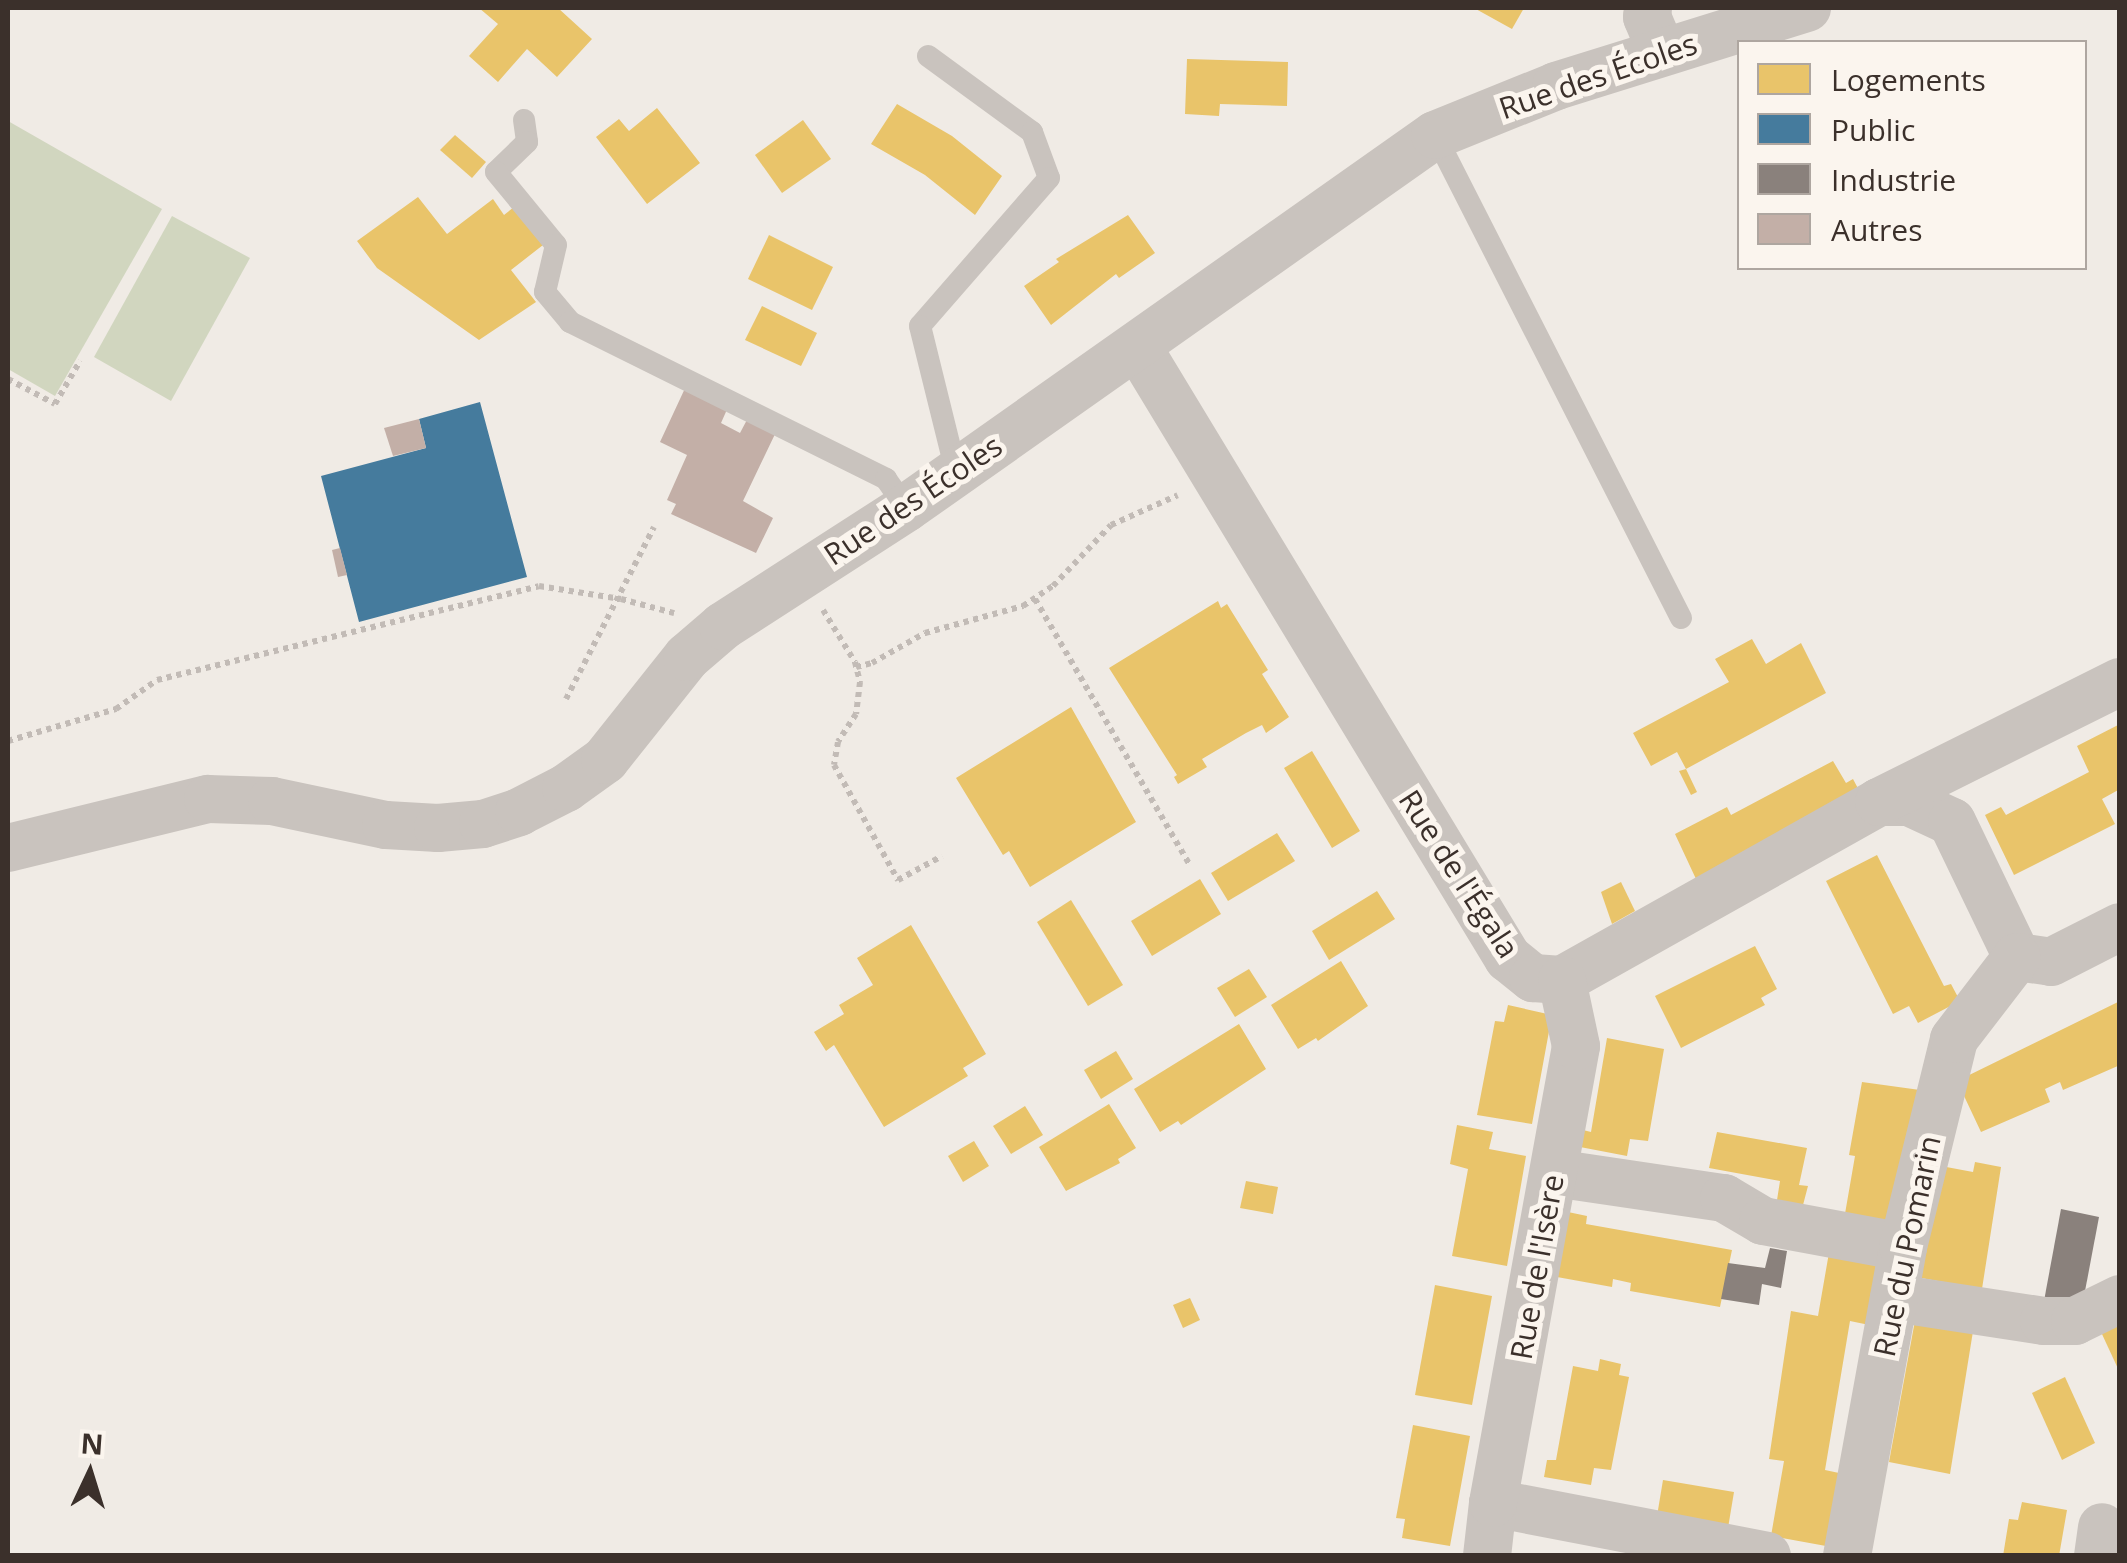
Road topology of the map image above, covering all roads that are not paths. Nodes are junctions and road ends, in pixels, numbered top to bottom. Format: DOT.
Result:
graph roads {
  1 [pos="1808,8"];
  2 [pos="1741,18"];
  3 [pos="1655,29"];
  4 [pos="928,56"];
  5 [pos="524,120"];
  6 [pos="1436,135"];
  7 [pos="1137,346"];
  8 [pos="956,471"];
  9 [pos="906,508"];
  10 [pos="1680,618"];
  11 [pos="2120,682"];
  12 [pos="1880,802"];
  13 [pos="8,848"];
  14 [pos="2120,927"];
  15 [pos="2017,957"];
  16 [pos="1562,980"];
  17 [pos="1554,1173"];
  18 [pos="1903,1248"];
  19 [pos="1894,1298"];
  20 [pos="2120,1299"];
  21 [pos="1492,1503"];
  22 [pos="1487,1556"];
  23 [pos="1766,1556"];
  24 [pos="1847,1556"];
  1 -- 2 [label="street, Rue des Écoles"];
  2 -- 3 [label="street, Rue des Écoles"];
  3 -- 6 [label="street, Rue des Écoles"];
  4 -- 8 [label="lane"];
  5 -- 9 [label="lane"];
  6 -- 7 [label="street, Rue des Écoles"];
  6 -- 10 [label="lane"];
  7 -- 8 [label="street, Rue des Écoles"];
  7 -- 16 [label="street, Rue de l'Égala"];
  8 -- 9 [label="street, Rue des Écoles"];
  9 -- 13 [label="street, Rue des Écoles"];
  11 -- 12 [label="street"];
  12 -- 15 [label="street"];
  12 -- 16 [label="street"];
  14 -- 15 [label="street"];
  15 -- 18 [label="street, Rue du Pomarin"];
  16 -- 17 [label="street, Rue de l'Isère"];
  17 -- 18 [label="street"];
  17 -- 21 [label="street, Rue de l'Isère"];
  18 -- 19 [label="street, Rue du Pomarin"];
  19 -- 20 [label="street"];
  19 -- 24 [label="street, Rue du Pomarin"];
  21 -- 22 [label="street, Rue de l'Isère"];
  21 -- 23 [label="street"];
}
